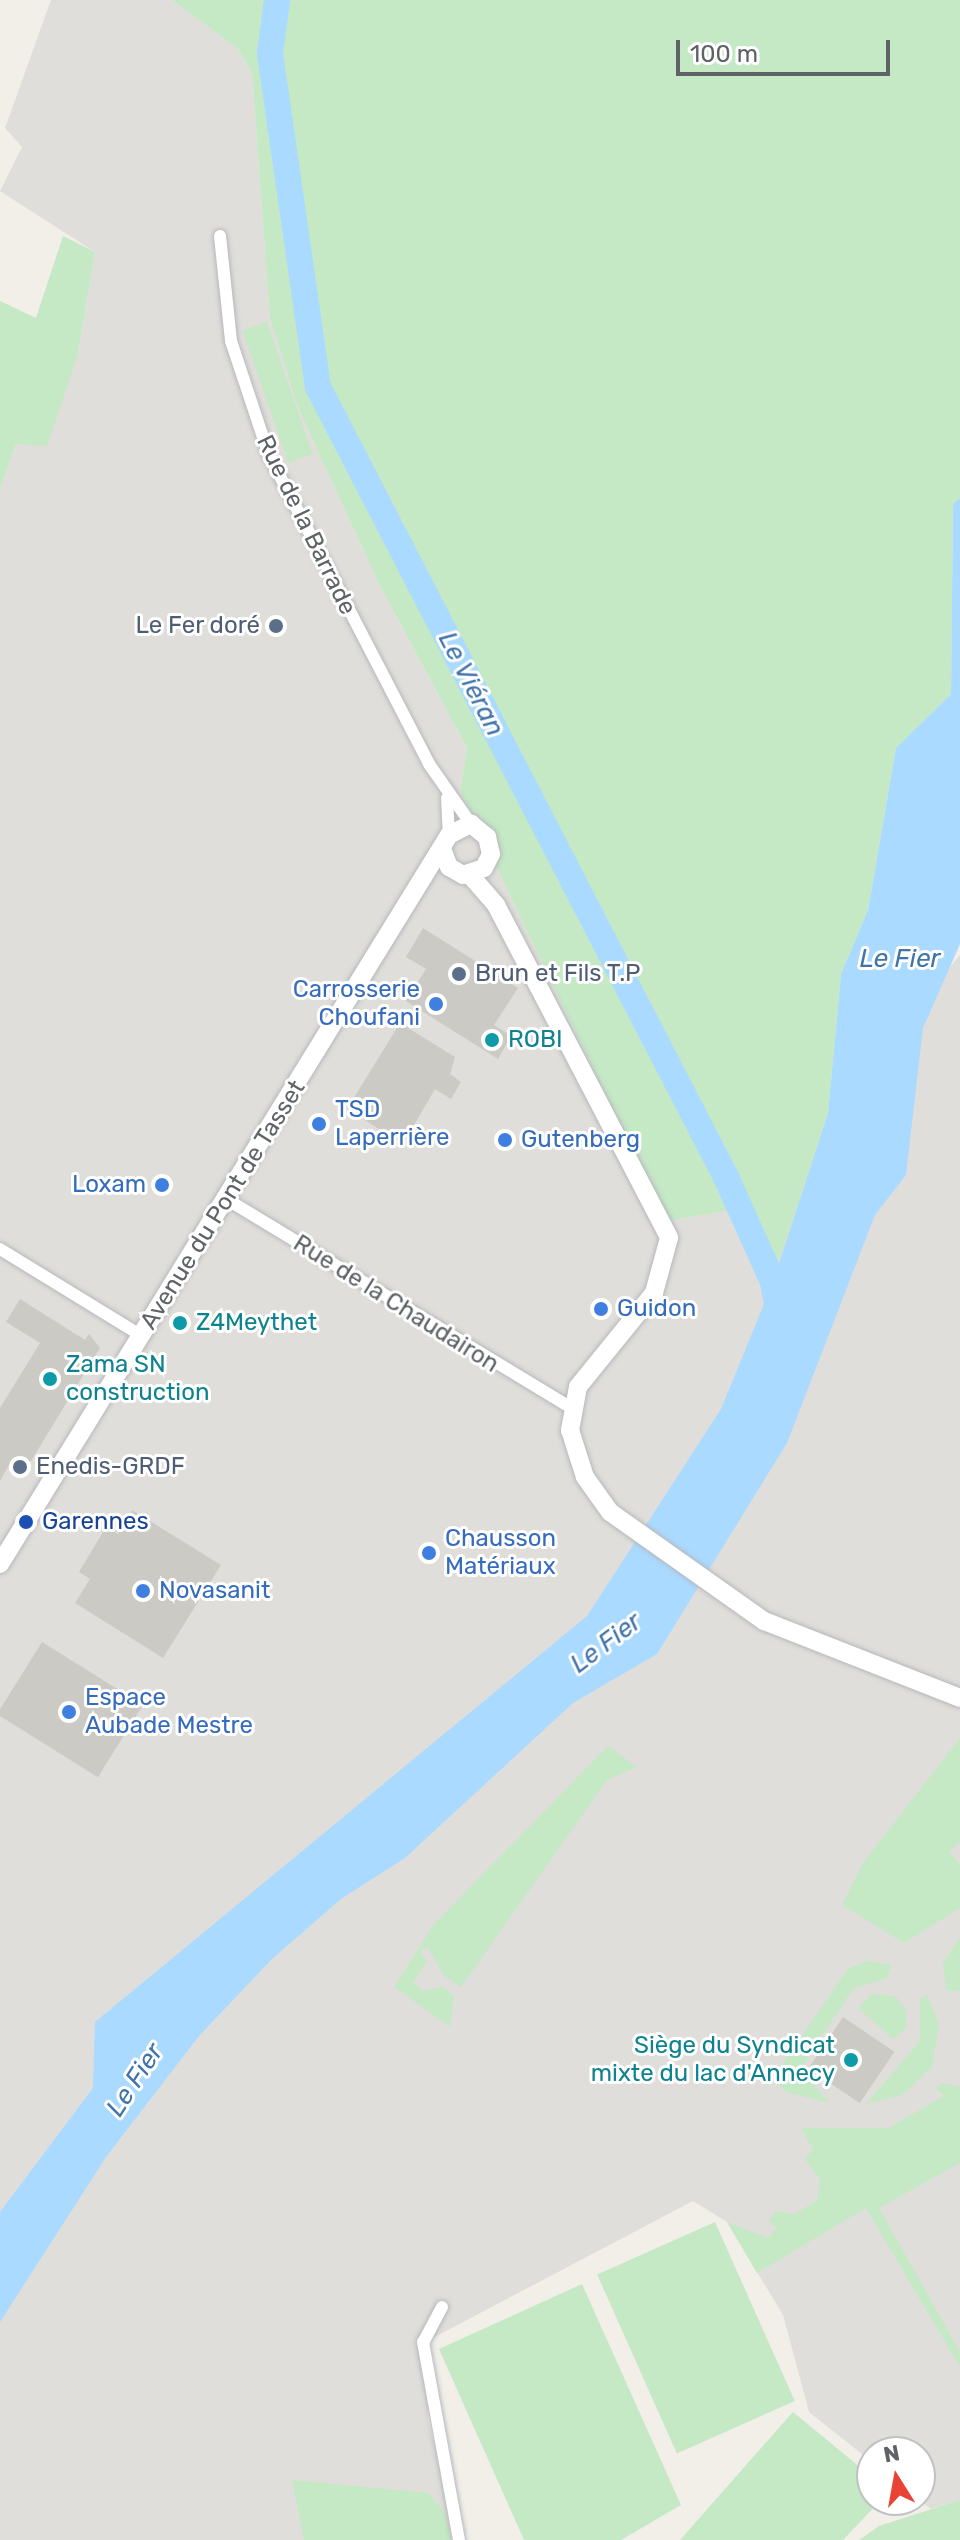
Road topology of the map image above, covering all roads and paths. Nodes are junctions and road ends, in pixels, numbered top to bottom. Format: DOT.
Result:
graph roads {
  1 [pos="220,236"];
  2 [pos="447,795"];
  3 [pos="471,824"];
  4 [pos="446,843"];
  5 [pos="489,862"];
  6 [pos="463,874"];
  7 [pos="420,886"];
  8 [pos="496,905"];
  9 [pos="223,1197"];
  10 [pos="0,1249"];
  11 [pos="142,1336"];
  12 [pos="571,1408"];
  13 [pos="0,1564"];
  14 [pos="960,1698"];
  15 [pos="442,2307"];
  16 [pos="459,2540"];
  1 -- 2 [label="street, Rue de la Barrade"];
  2 -- 3 [label="street, Rue de la Barrade"];
  2 -- 4 [label="street, Rue de la Barrade"];
  3 -- 4 [label="street"];
  3 -- 5 [label="street"];
  4 -- 6 [label="street"];
  4 -- 7 [label="street, Avenue du Pont de Tasset"];
  5 -- 6 [label="street"];
  5 -- 8 [label="street"];
  6 -- 7 [label="street"];
  6 -- 8 [label="street"];
  7 -- 9 [label="street, Avenue du Pont de Tasset"];
  8 -- 12 [label="street"];
  9 -- 11 [label="street, Avenue du Pont de Tasset"];
  9 -- 12 [label="street, Rue de la Chaudairon"];
  10 -- 11 [label="street"];
  11 -- 13 [label="street, Avenue du Pont de Tasset"];
  12 -- 14 [label="street"];
  15 -- 16 [label="street"];
}
